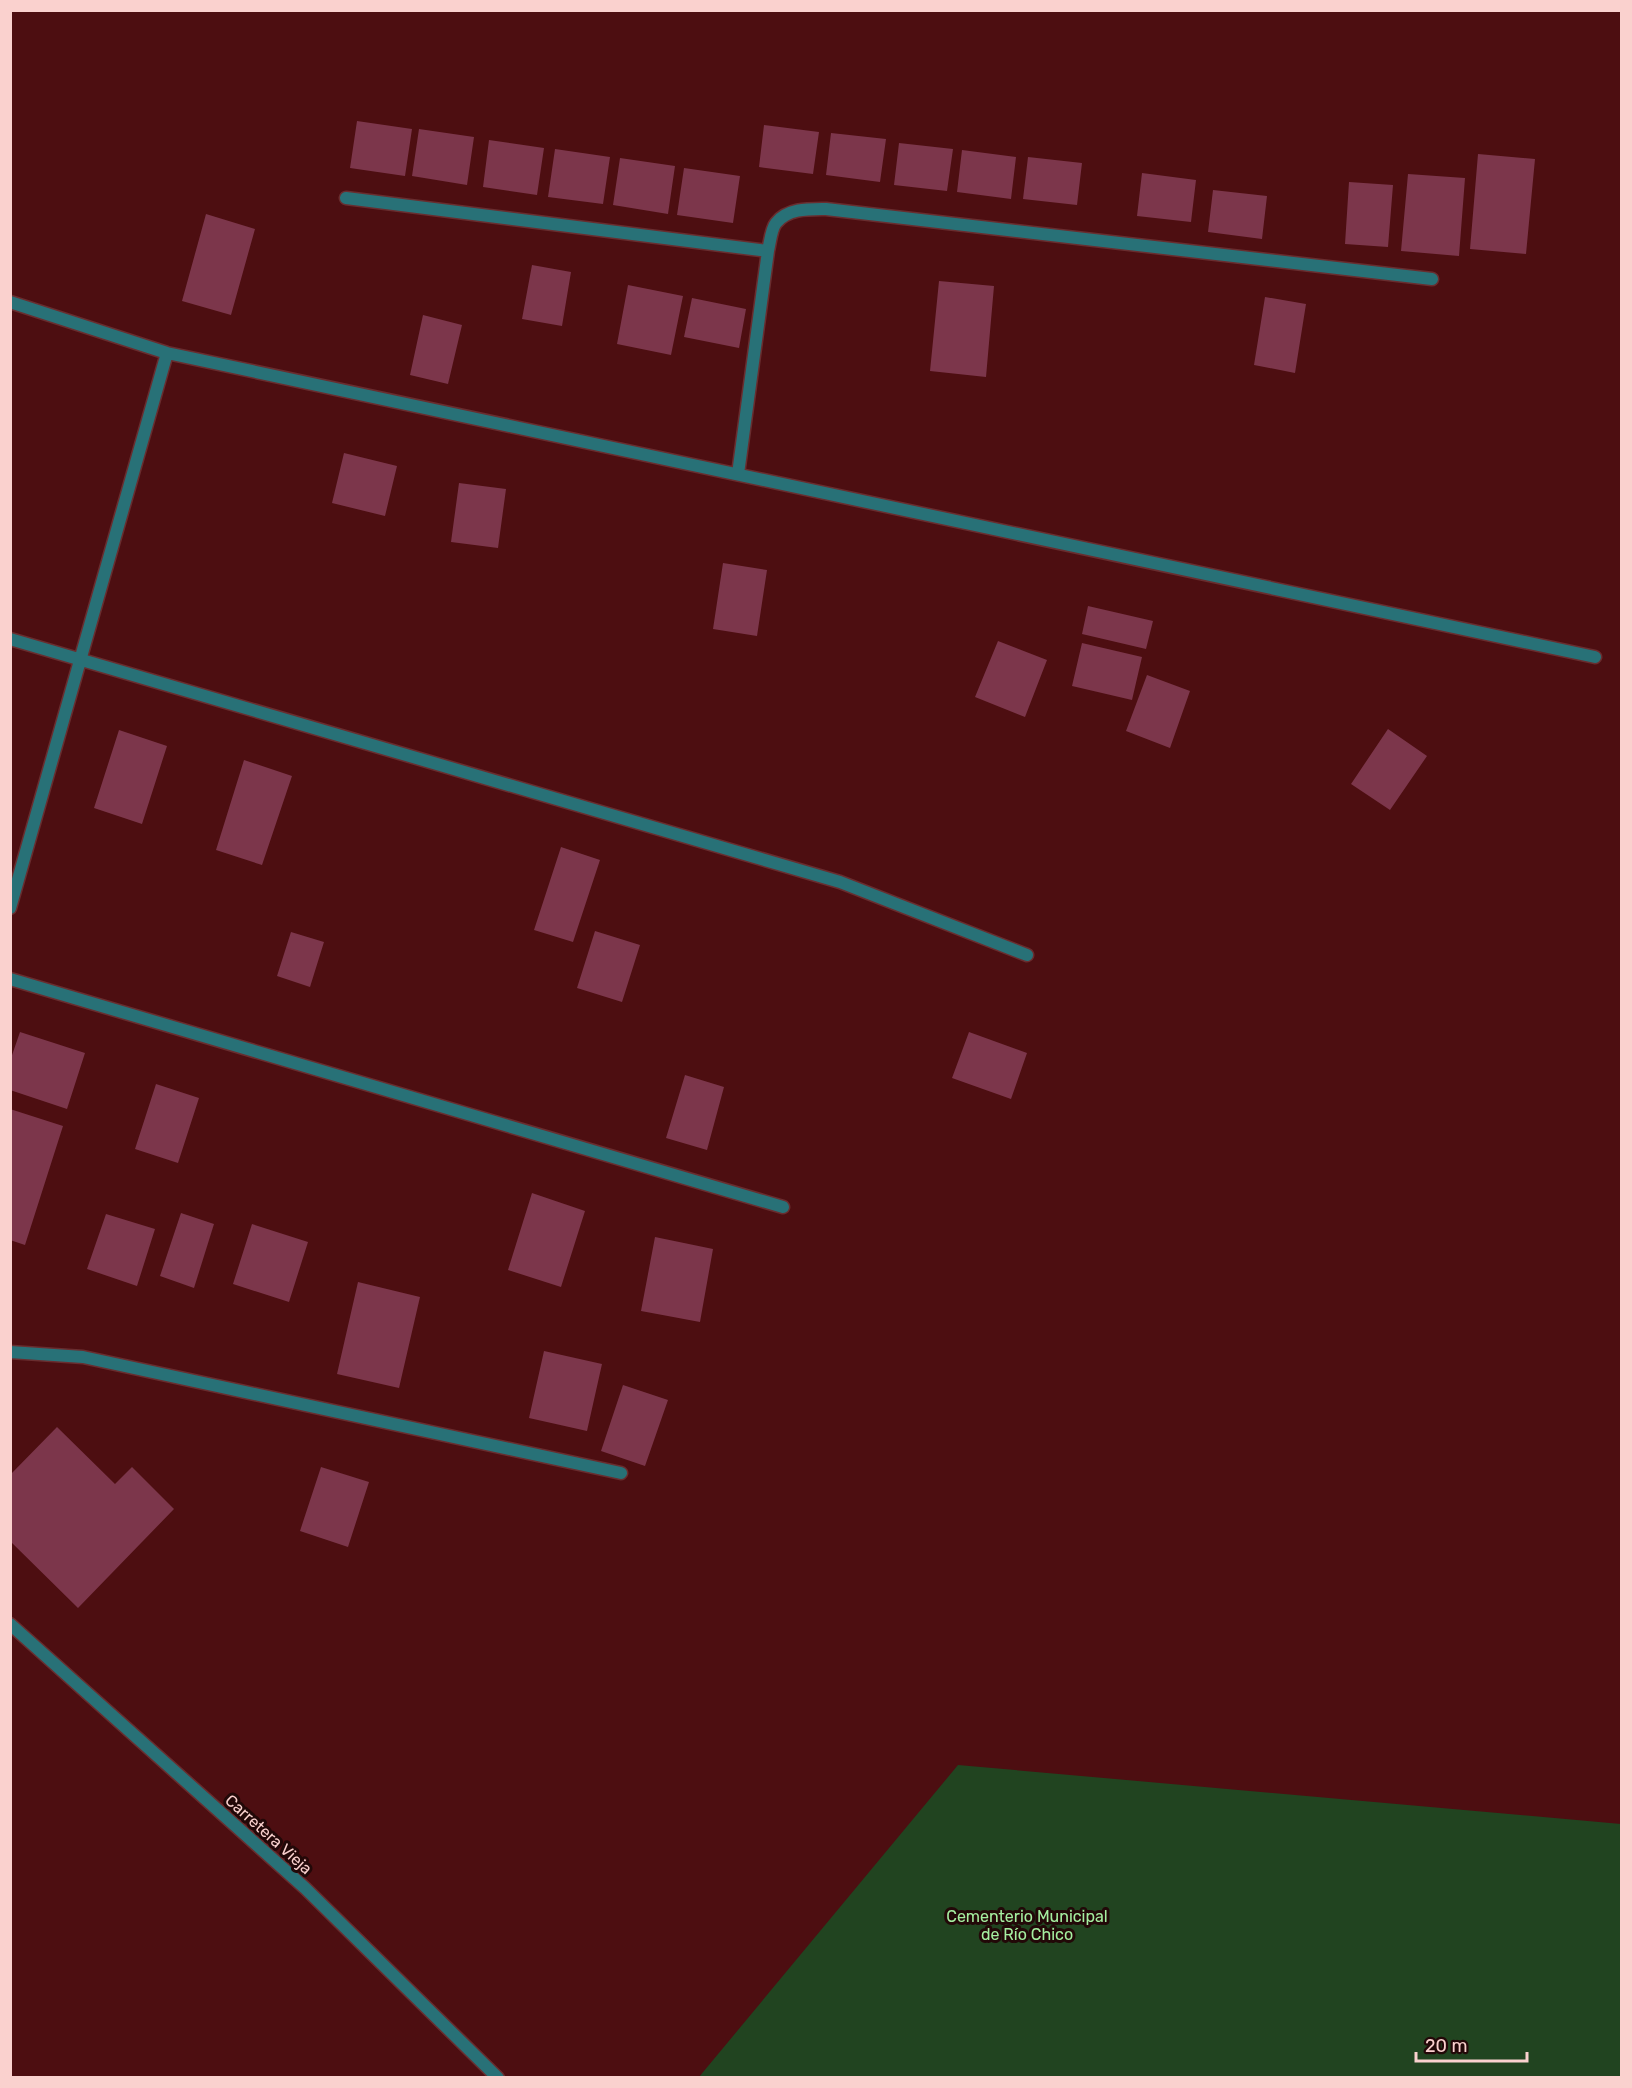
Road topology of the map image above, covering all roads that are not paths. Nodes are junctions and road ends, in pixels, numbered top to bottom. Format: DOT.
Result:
graph roads {
  1 [pos="346,198"];
  2 [pos="768,251"];
  3 [pos="1432,279"];
  4 [pos="10,302"];
  5 [pos="167,353"];
  6 [pos="738,474"];
  7 [pos="10,639"];
  8 [pos="1595,657"];
  9 [pos="80,660"];
  10 [pos="10,908"];
  11 [pos="1027,955"];
  12 [pos="10,979"];
  13 [pos="783,1207"];
  14 [pos="10,1352"];
  15 [pos="621,1473"];
  16 [pos="10,1624"];
  17 [pos="498,2078"];
  1 -- 2 [label="street"];
  2 -- 3 [label="street"];
  2 -- 6 [label="street"];
  4 -- 5 [label="street"];
  5 -- 6 [label="street"];
  5 -- 9 [label="street"];
  6 -- 8 [label="street"];
  7 -- 9 [label="street"];
  9 -- 10 [label="street"];
  9 -- 11 [label="street"];
  12 -- 13 [label="street"];
  14 -- 15 [label="street"];
  16 -- 17 [label="street, Carretera Vieja"];
}
